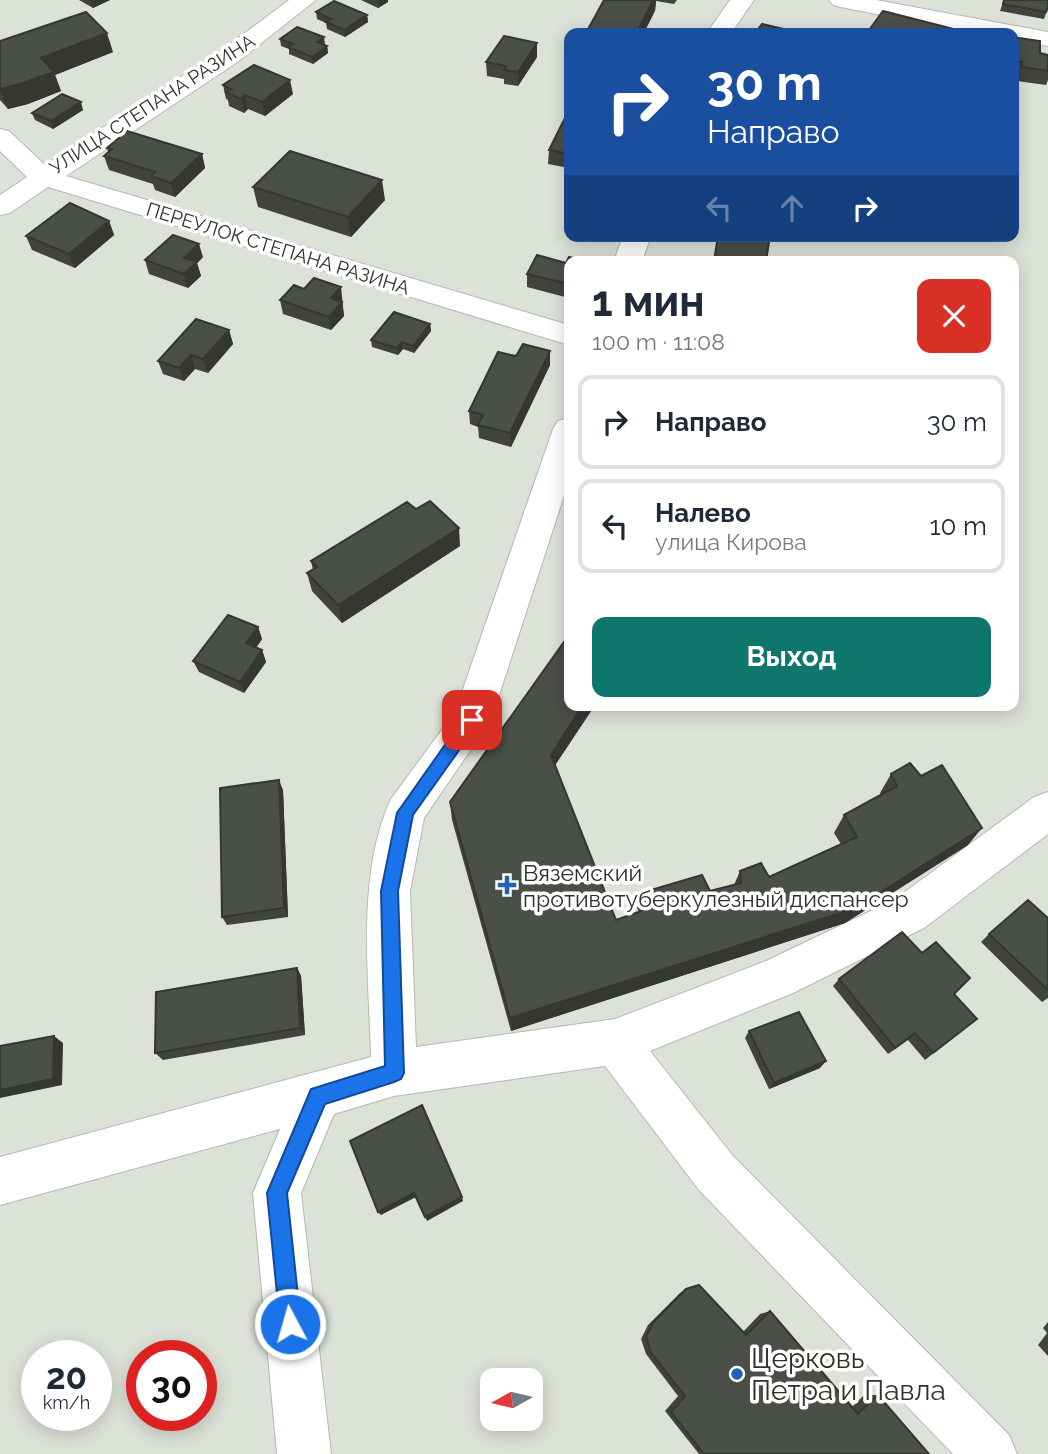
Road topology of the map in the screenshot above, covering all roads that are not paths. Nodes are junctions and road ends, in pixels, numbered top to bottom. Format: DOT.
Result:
graph roads {
  1 [pos="304,0"];
  2 [pos="742,0"];
  3 [pos="841,0"];
  4 [pos="722,28"];
  5 [pos="982,28"];
  6 [pos="1019,35"];
  7 [pos="1048,39"];
  8 [pos="0,137"];
  9 [pos="42,177"];
  10 [pos="0,206"];
  11 [pos="564,334"];
  12 [pos="564,444"];
  13 [pos="1048,810"];
  14 [pos="615,1042"];
  15 [pos="394,1073"];
  16 [pos="318,1096"];
  17 [pos="0,1181"];
  18 [pos="304,1454"];
  19 [pos="990,1454"];
  1 -- 9 [label="street, УЛИЦА СТЕПАНА РАЗИНА"];
  2 -- 4 [label="street"];
  3 -- 5 [label="street"];
  6 -- 7 [label="street"];
  8 -- 9 [label="street, ПЕРЕУЛОК СТЕПАНА РАЗИНА"];
  9 -- 10 [label="street, УЛИЦА СТЕПАНА РАЗИНА"];
  9 -- 11 [label="street, ПЕРЕУЛОК СТЕПАНА РАЗИНА"];
  12 -- 15 [label="street"];
  13 -- 14 [label="street"];
  14 -- 15 [label="street"];
  14 -- 19 [label="street"];
  15 -- 16 [label="street"];
  16 -- 17 [label="street"];
  16 -- 18 [label="street"];
}
